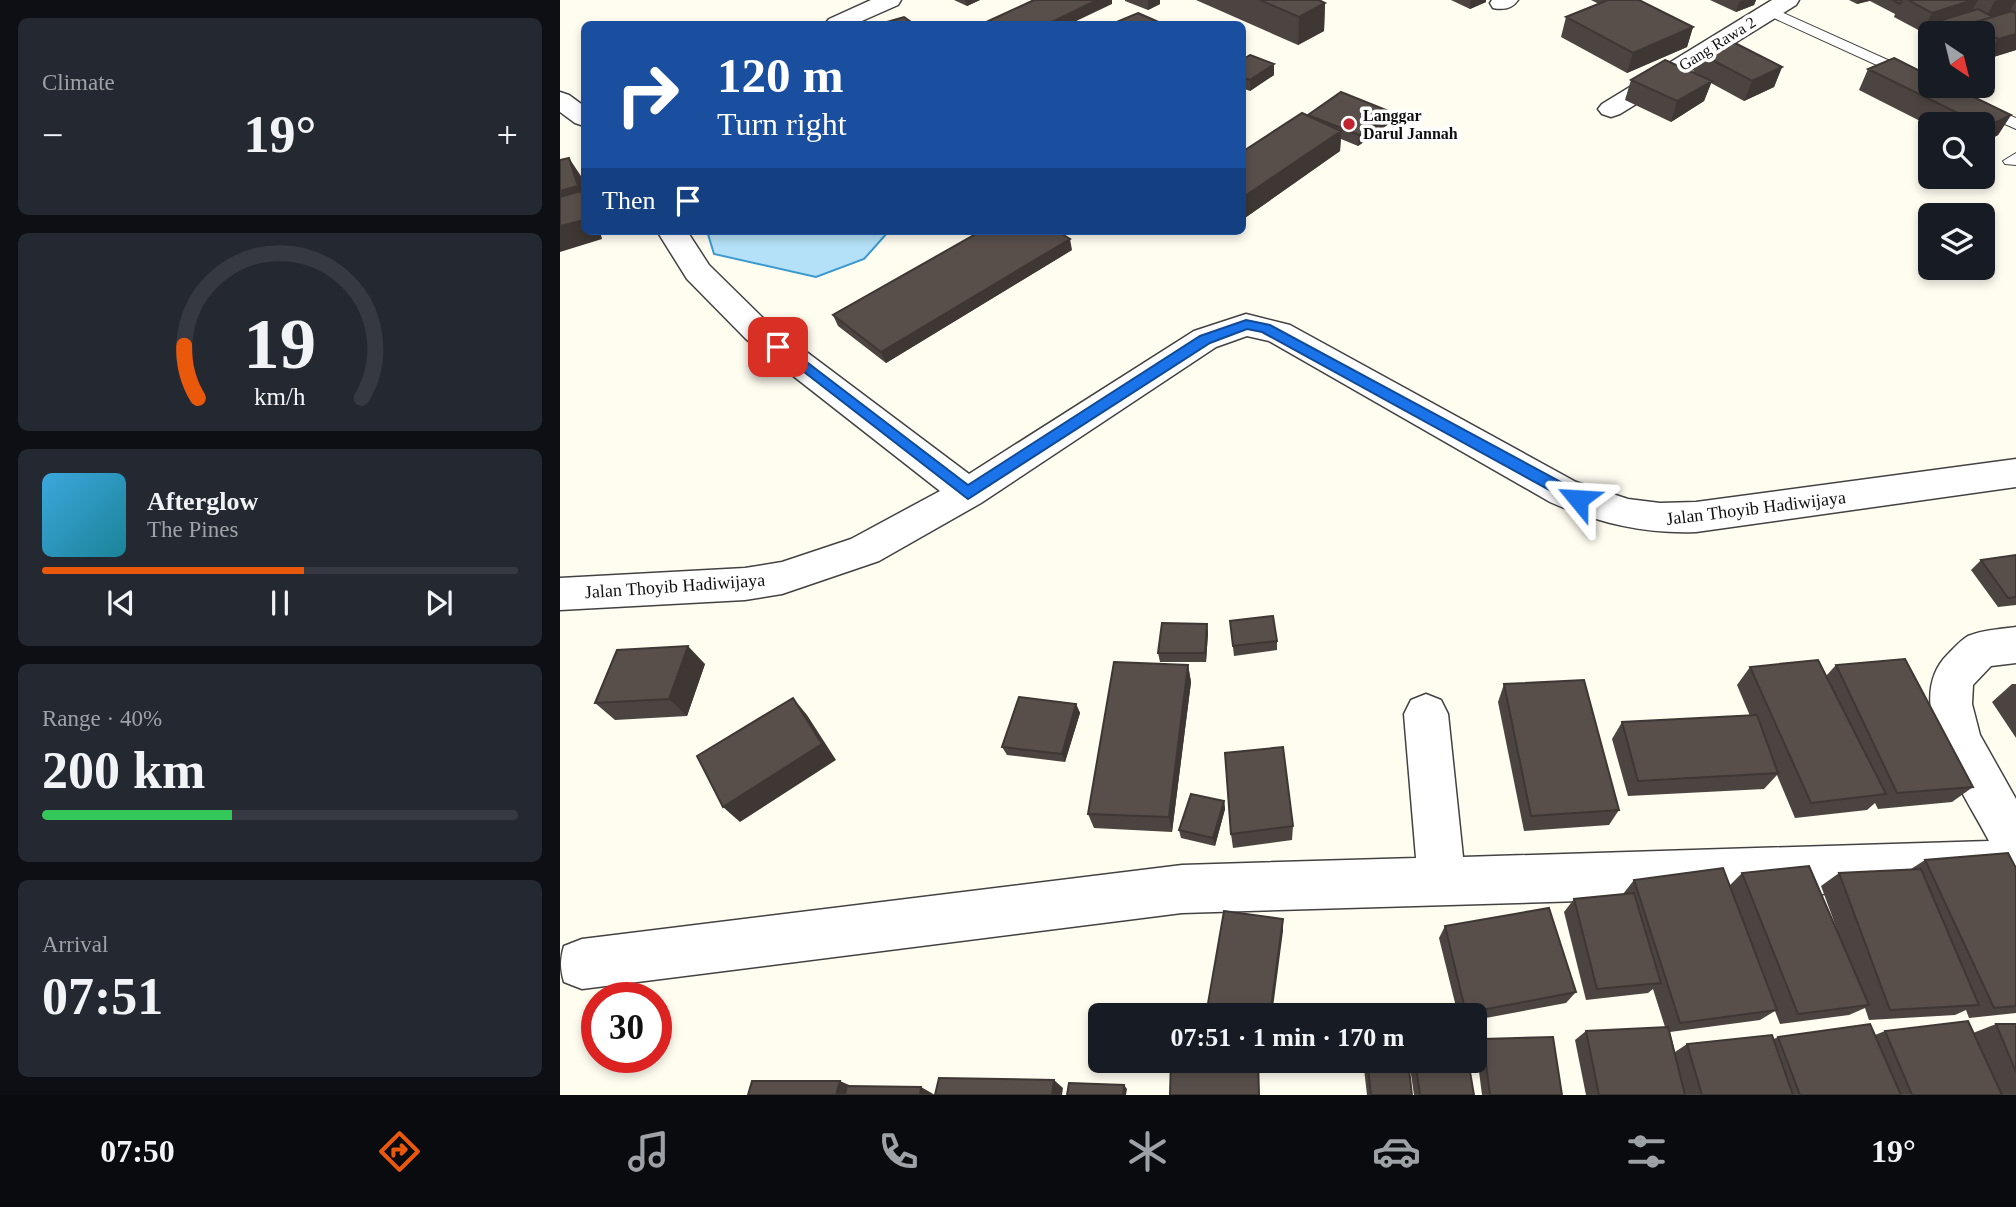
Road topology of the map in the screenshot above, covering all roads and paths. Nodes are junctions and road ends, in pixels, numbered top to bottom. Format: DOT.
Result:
graph roads {
  1 [pos="890,0"];
  2 [pos="1779,5"];
  3 [pos="844,21"];
  4 [pos="1918,78"];
  5 [pos="560,100"];
  6 [pos="1969,102"];
  7 [pos="1611,109"];
  8 [pos="581,116"];
  9 [pos="2016,124"];
  10 [pos="675,235"];
  11 [pos="2016,473"];
  12 [pos="968,493"];
  13 [pos="560,594"];
  14 [pos="2016,645"];
  15 [pos="1426,714"];
  16 [pos="2016,845"];
  17 [pos="2016,863"];
  18 [pos="1442,881"];
  19 [pos="582,964"];
  1 -- 3 [label="street"];
  2 -- 4 [label="lane"];
  2 -- 7 [label="street, Gang Rawa 2"];
  5 -- 8 [label="street"];
  6 -- 9 [label="lane"];
  10 -- 12 [label="street"];
  11 -- 12 [label="street, Jalan Thoyib Hadiwijaya"];
  12 -- 13 [label="street, Jalan Thoyib Hadiwijaya"];
  14 -- 16 [label="street"];
  15 -- 18 [label="street"];
  17 -- 18 [label="street"];
  18 -- 19 [label="street"];
}
